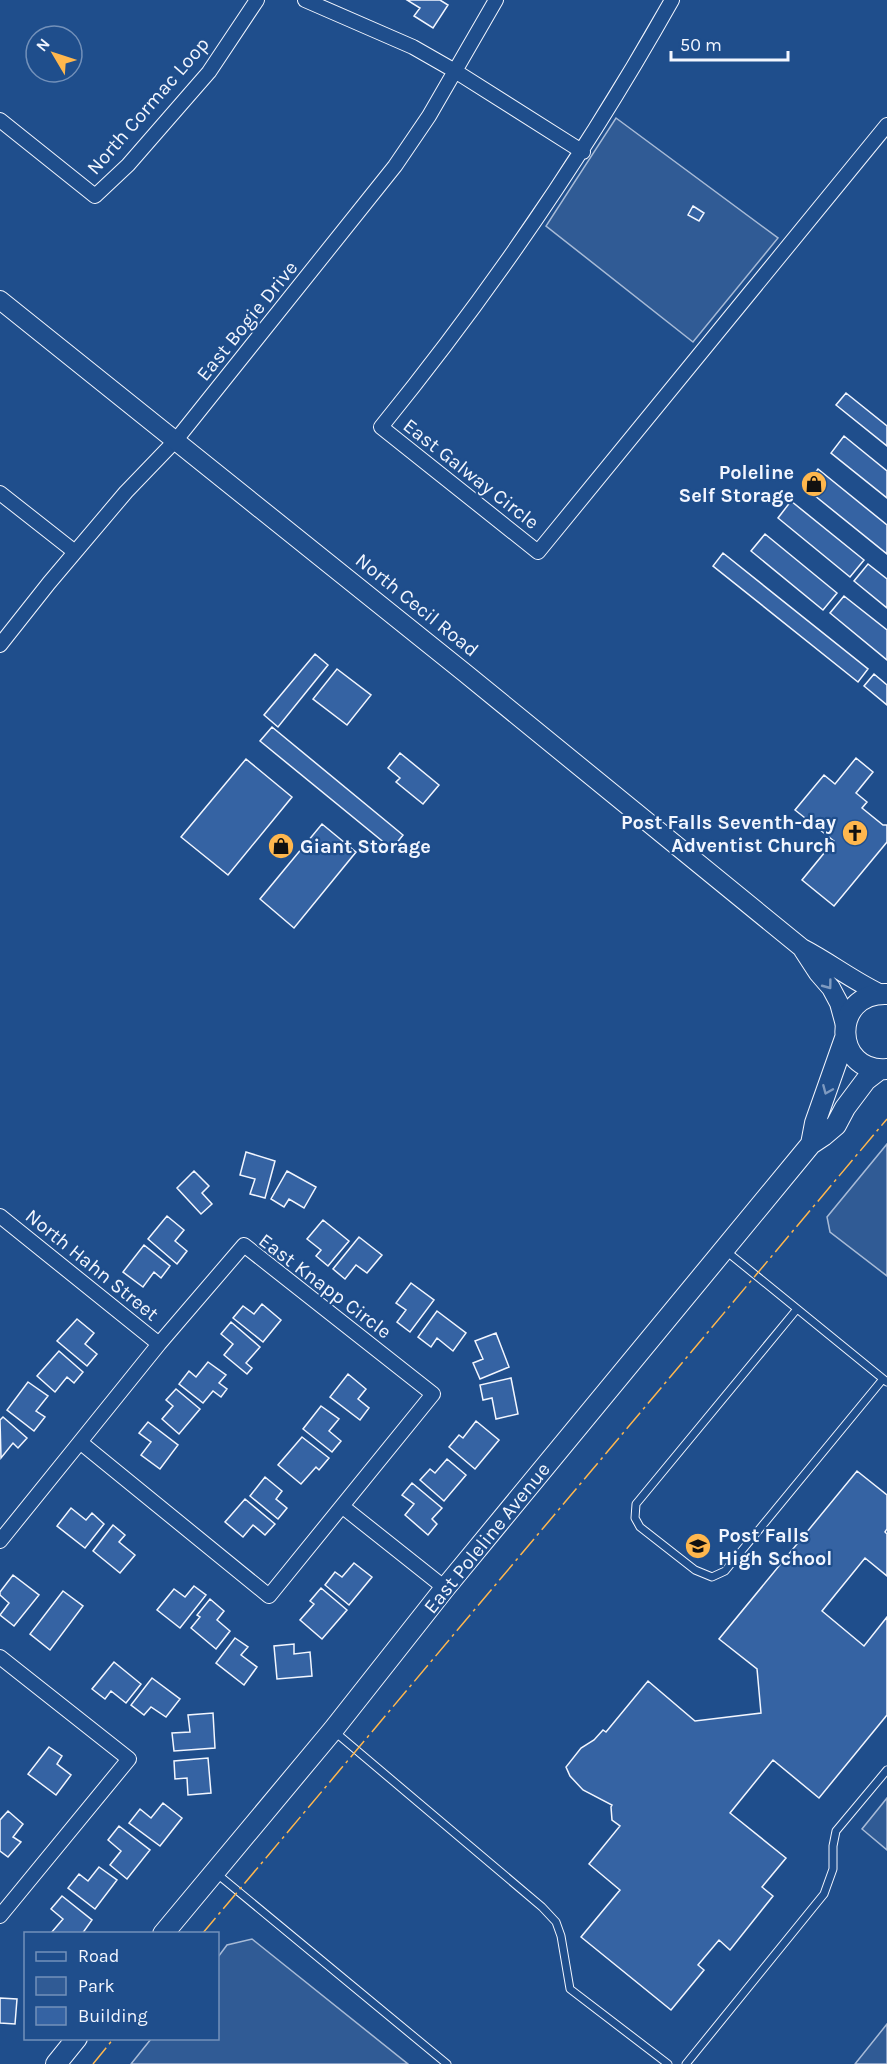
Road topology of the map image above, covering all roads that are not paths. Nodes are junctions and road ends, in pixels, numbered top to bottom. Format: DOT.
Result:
graph roads {
  1 [pos="257,0"];
  2 [pos="305,0"];
  3 [pos="496,0"];
  4 [pos="672,0"];
  5 [pos="455,71"];
  6 [pos="0,120"];
  7 [pos="887,125"];
  8 [pos="583,152"];
  9 [pos="0,300"];
  10 [pos="176,440"];
  11 [pos="0,493"];
  12 [pos="75,552"];
  13 [pos="0,645"];
  14 [pos="802,948"];
  15 [pos="883,994"];
  16 [pos="845,1031"];
  17 [pos="883,1070"];
  18 [pos="811,1144"];
  19 [pos="0,1216"];
  20 [pos="724,1250"];
  21 [pos="797,1309"];
  22 [pos="159,1344"];
  23 [pos="885,1380"];
  24 [pos="80,1442"];
  25 [pos="343,1507"];
  26 [pos="0,1541"];
  27 [pos="445,1588"];
  28 [pos="0,1657"];
  29 [pos="333,1731"];
  30 [pos="887,1770"];
  31 [pos="214,1872"];
  32 [pos="0,1916"];
  33 [pos="165,1932"];
  34 [pos="75,2040"];
  35 [pos="56,2064"];
  36 [pos="447,2064"];
  37 [pos="668,2064"];
  38 [pos="686,2064"];
  1 -- 6 [label="street, North Cormac Loop"];
  2 -- 5 [label="street"];
  3 -- 5 [label="street, East Bogie Drive"];
  4 -- 8 [label="street, East Galway Circle"];
  5 -- 8 [label="street"];
  5 -- 10 [label="street, East Bogie Drive"];
  7 -- 8 [label="street, East Galway Circle"];
  9 -- 10 [label="street, North Cecil Road"];
  10 -- 12 [label="street, East Bogie Drive"];
  10 -- 14 [label="street, North Cecil Road"];
  11 -- 12 [label="street"];
  12 -- 13 [label="street, East Bogie Drive"];
  14 -- 15 [label="street, North Cecil Road"];
  14 -- 16 [label="street, North Cecil Road, one-way"];
  15 -- 16 [label="main road, East Poleline Avenue"];
  16 -- 17 [label="main road"];
  16 -- 18 [label="main road, East Poleline Avenue, one-way"];
  17 -- 18 [label="main road, East Poleline Avenue"];
  18 -- 20 [label="main road, East Poleline Avenue"];
  19 -- 22 [label="street, North Hahn Street"];
  20 -- 21 [label="lane"];
  20 -- 27 [label="main road, East Poleline Avenue"];
  21 -- 23 [label="lane"];
  21 -- 23 [label="lane"];
  22 -- 24 [label="street, East Knapp Circle"];
  22 -- 25 [label="street, East Knapp Circle"];
  24 -- 25 [label="street, East Knapp Circle"];
  24 -- 26 [label="street"];
  25 -- 27 [label="street"];
  27 -- 29 [label="main road, East Poleline Avenue"];
  28 -- 32 [label="street"];
  29 -- 31 [label="main road, East Poleline Avenue"];
  29 -- 37 [label="lane"];
  30 -- 38 [label="lane"];
  31 -- 33 [label="main road, East Poleline Avenue"];
  31 -- 36 [label="lane"];
  34 -- 35 [label="main road"];
}
